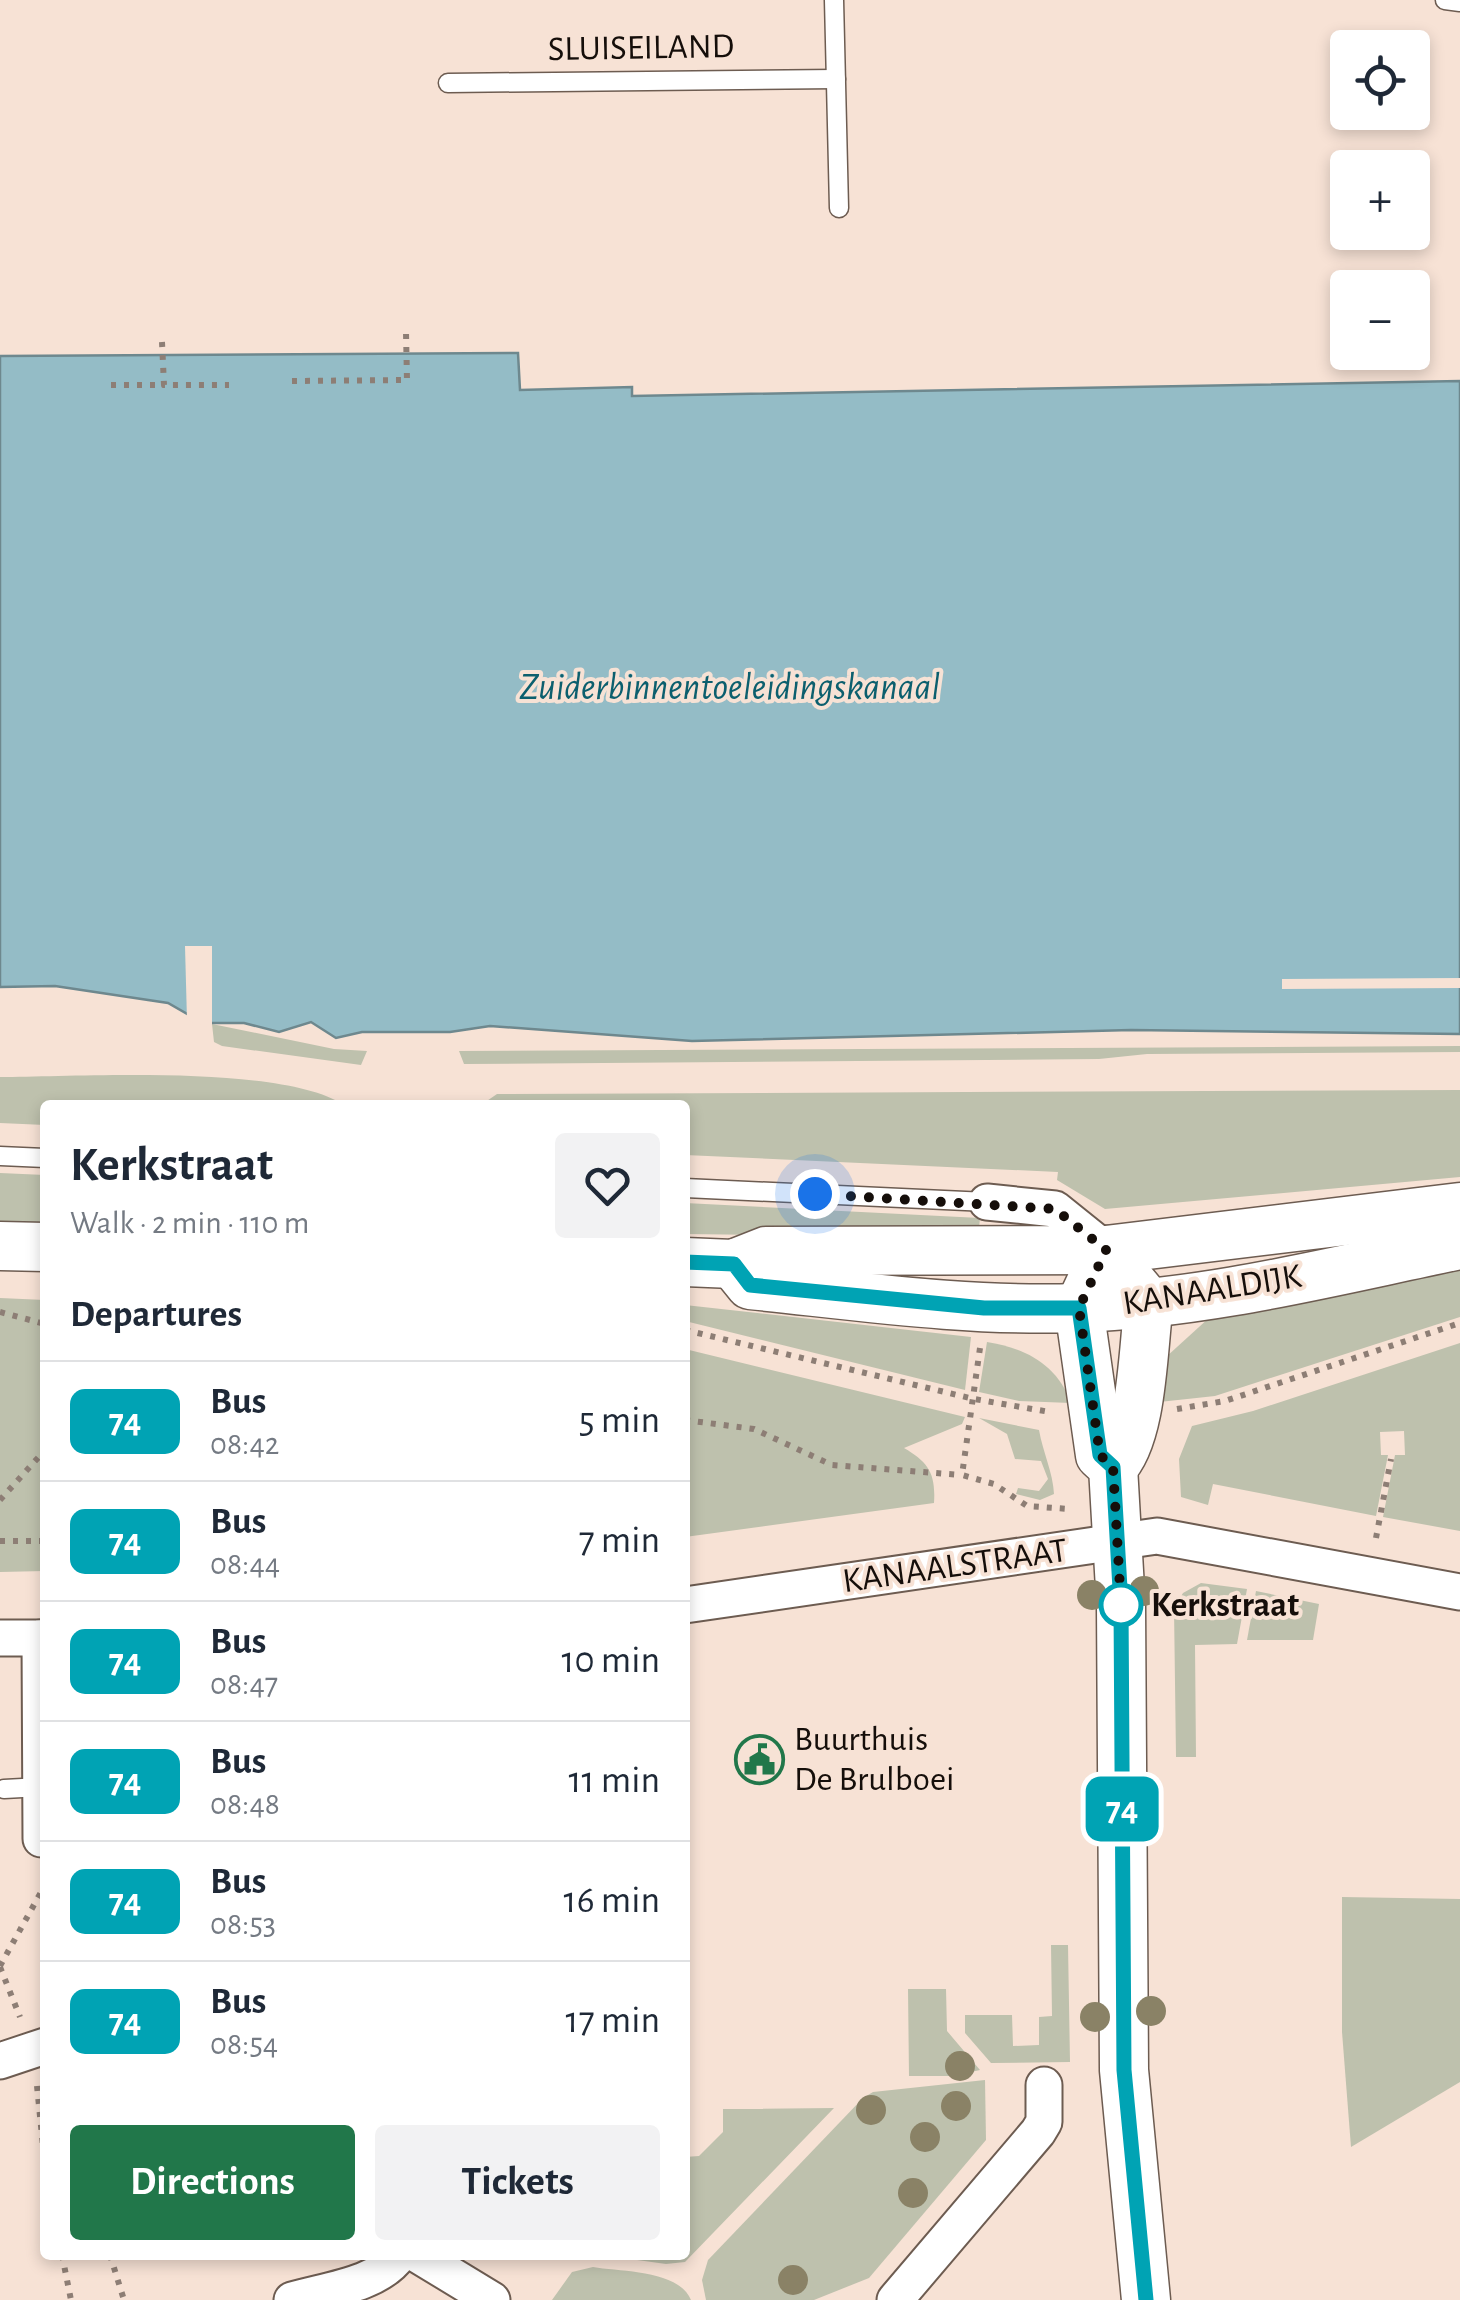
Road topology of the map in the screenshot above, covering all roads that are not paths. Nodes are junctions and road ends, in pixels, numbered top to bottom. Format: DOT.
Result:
graph roads {
  1 [pos="834,0"];
  2 [pos="1445,0"];
  3 [pos="1460,2"];
  4 [pos="836,78"];
  5 [pos="448,83"];
  6 [pos="838,208"];
  7 [pos="0,1156"];
  8 [pos="40,1158"];
  9 [pos="690,1188"];
  10 [pos="987,1202"];
  11 [pos="1460,1207"];
  12 [pos="1460,1245"];
  13 [pos="0,1246"];
  14 [pos="40,1247"];
  15 [pos="1106,1250"];
  16 [pos="690,1262"];
  17 [pos="734,1264"];
  18 [pos="1148,1303"];
  19 [pos="1079,1308"];
  20 [pos="1113,1412"];
  21 [pos="1116,1541"];
  22 [pos="1460,1592"];
  23 [pos="690,1605"];
  24 [pos="0,1638"];
  25 [pos="40,1638"];
  26 [pos="40,1787"];
  27 [pos="4,1789"];
  28 [pos="1044,2085"];
  29 [pos="396,2260"];
  30 [pos="426,2260"];
  31 [pos="292,2300"];
  32 [pos="492,2300"];
  33 [pos="895,2300"];
  34 [pos="1146,2300"];
  1 -- 4 [label="lane"];
  2 -- 3 [label="lane"];
  4 -- 5 [label="lane, SLUISEILAND"];
  4 -- 6 [label="lane"];
  7 -- 8 [label="lane"];
  9 -- 10 [label="lane"];
  10 -- 15 [label="street"];
  11 -- 15 [label="street, KANAALDIJK"];
  12 -- 18 [label="street, KANAALDIJK"];
  13 -- 14 [label="street"];
  15 -- 17 [label="street, KANAALDIJK"];
  15 -- 18 [label="street"];
  15 -- 19 [label="street"];
  16 -- 17 [label="street, KANAALDIJK"];
  17 -- 19 [label="street, KANAALDIJK"];
  18 -- 19 [label="street, KANAALDIJK"];
  18 -- 20 [label="street"];
  19 -- 20 [label="street"];
  20 -- 21 [label="street"];
  21 -- 22 [label="street, KANAALSTRAAT"];
  21 -- 23 [label="street, KANAALSTRAAT"];
  21 -- 34 [label="street"];
  24 -- 25 [label="street"];
  26 -- 27 [label="lane"];
  28 -- 33 [label="street"];
  29 -- 31 [label="street"];
  30 -- 32 [label="street"];
}
